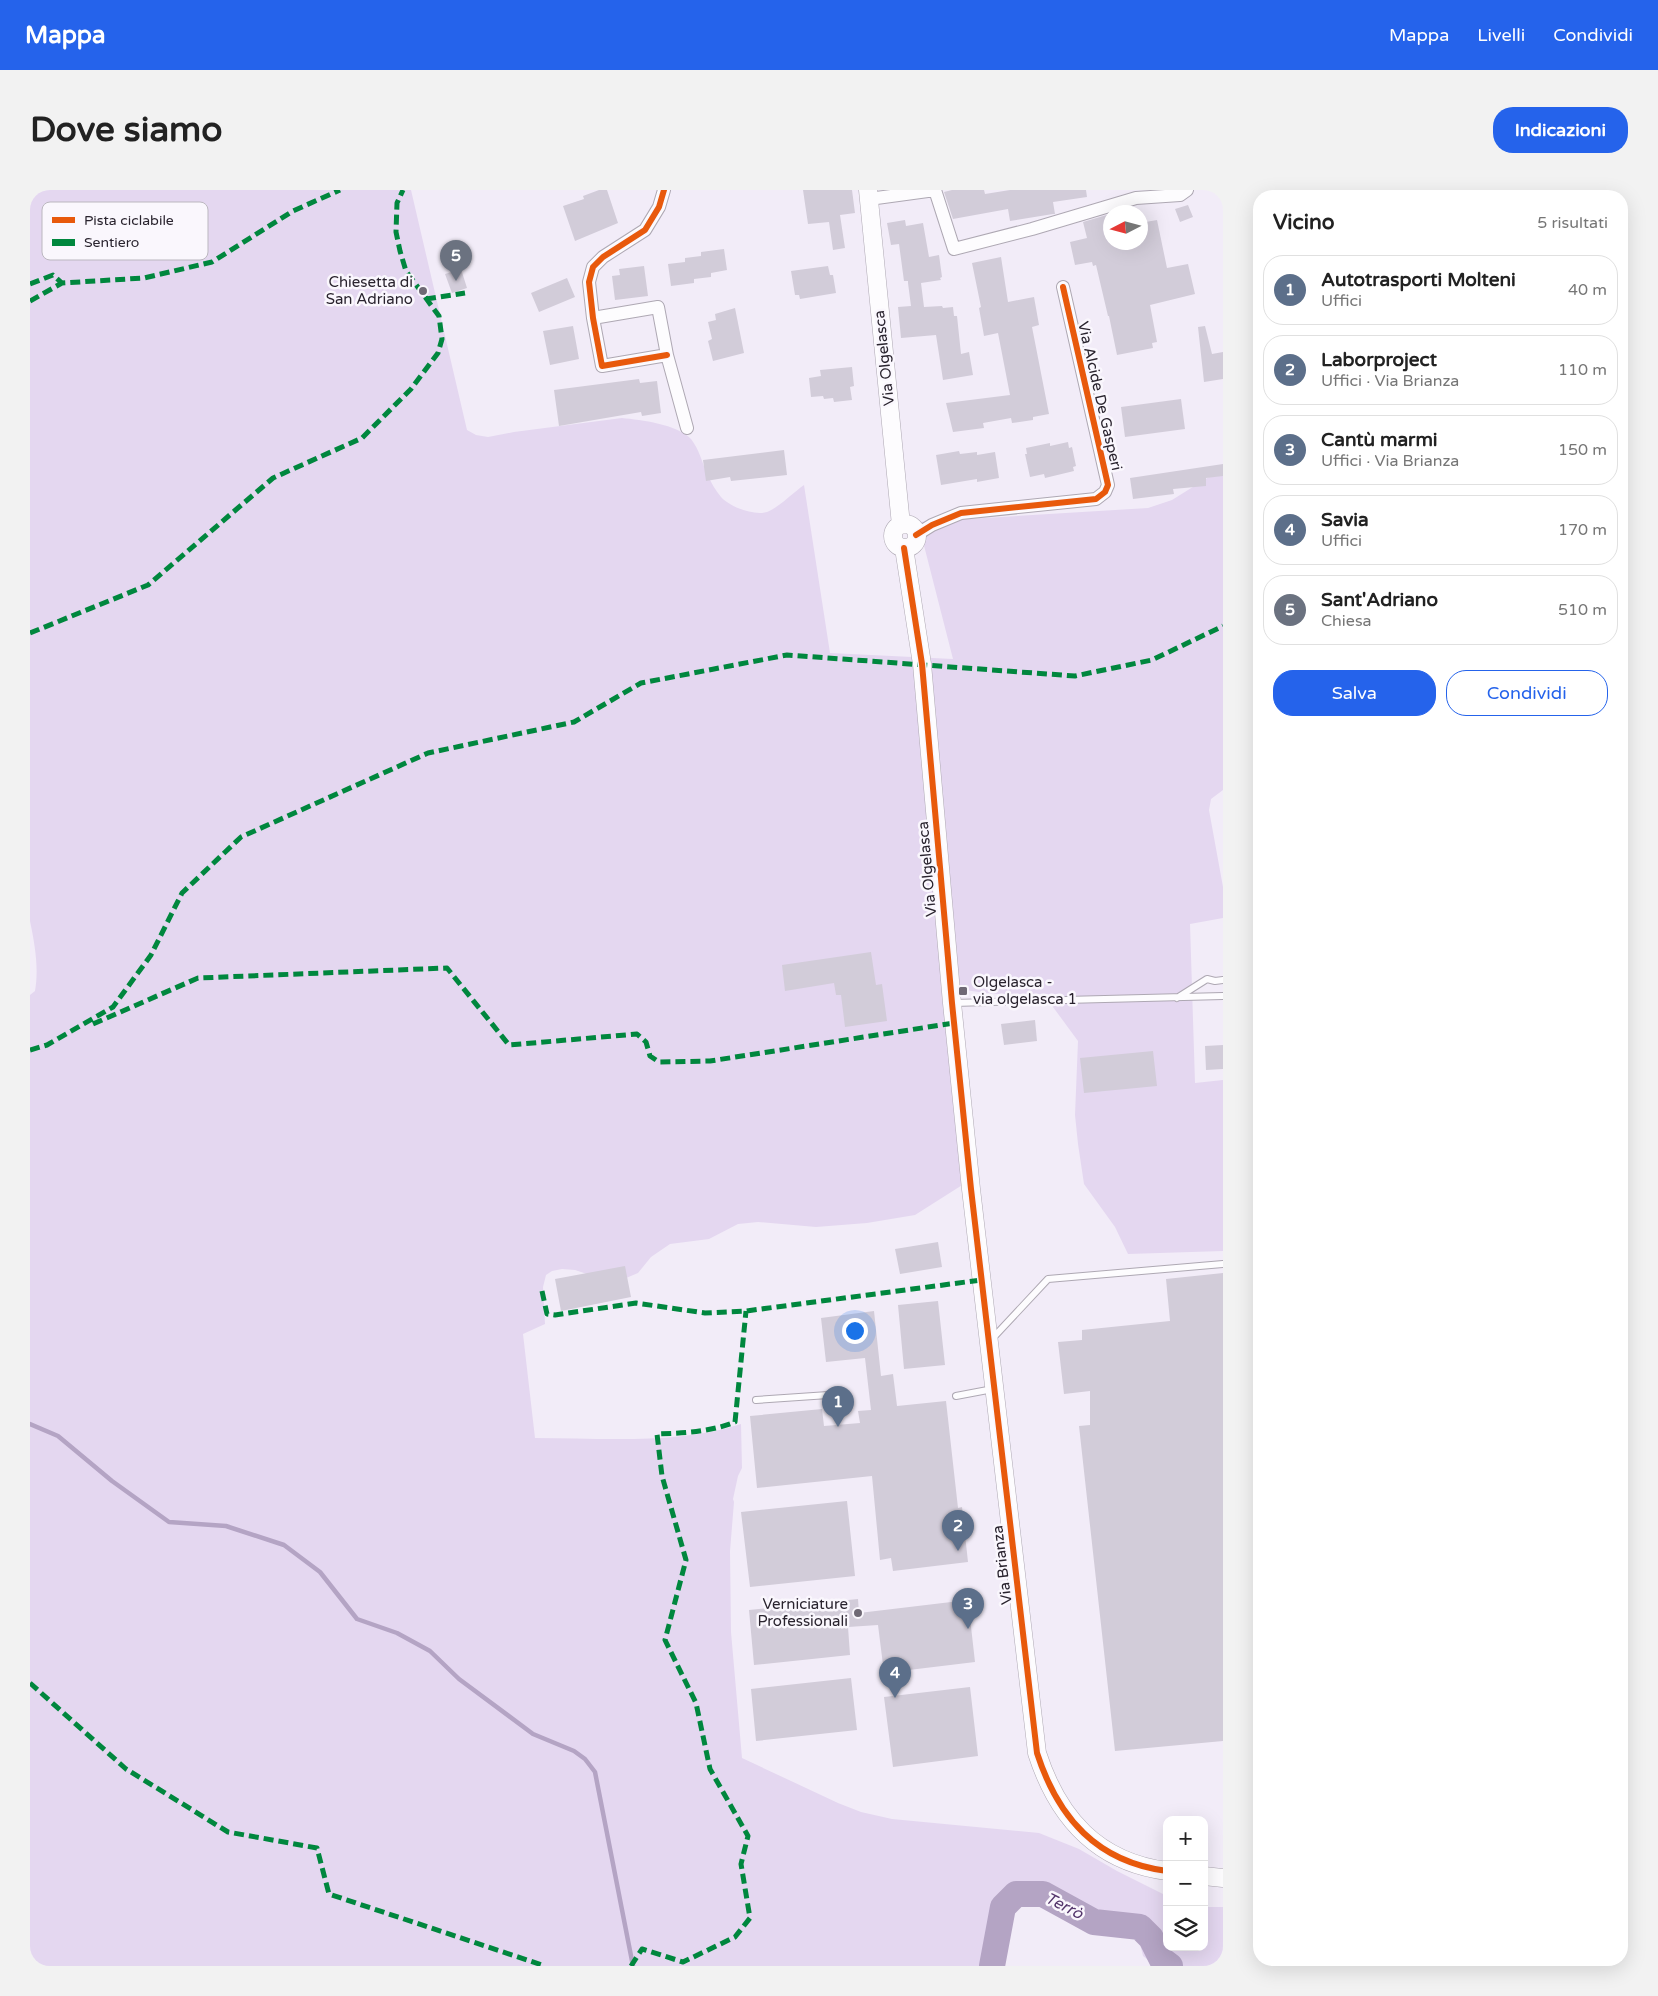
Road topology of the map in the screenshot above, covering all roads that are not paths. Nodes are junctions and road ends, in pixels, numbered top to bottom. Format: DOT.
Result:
graph roads {
  1 [pos="664,190"];
  2 [pos="1187,190"];
  3 [pos="868,195"];
  4 [pos="1064,288"];
  5 [pos="593,318"];
  6 [pos="667,355"];
  7 [pos="686,428"];
  8 [pos="901,525"];
  9 [pos="916,535"];
  10 [pos="904,548"];
  11 [pos="1223,980"];
  12 [pos="1223,996"];
  13 [pos="1176,998"];
  14 [pos="952,1003"];
  15 [pos="971,1189"];
  16 [pos="1223,1264"];
  17 [pos="989,1342"];
  18 [pos="994,1389"];
  19 [pos="843,1394"];
  20 [pos="956,1396"];
  21 [pos="756,1400"];
  22 [pos="1163,1870"];
  23 [pos="1208,1876"];
  24 [pos="1223,1878"];
  1 -- 5 [label="street"];
  2 -- 3 [label="street"];
  3 -- 8 [label="street, Via Olgelasca"];
  4 -- 9 [label="street, Via Alcide De Gasperi"];
  5 -- 6 [label="street"];
  5 -- 6 [label="street"];
  6 -- 7 [label="street"];
  8 -- 9 [label="street"];
  8 -- 10 [label="street, Via Olgelasca"];
  9 -- 10 [label="street"];
  10 -- 14 [label="street, Via Olgelasca"];
  11 -- 13 [label="lane"];
  12 -- 13 [label="lane"];
  13 -- 14 [label="lane"];
  14 -- 15 [label="street, Via Olgelasca"];
  15 -- 17 [label="street, Via Brianza"];
  16 -- 17 [label="lane"];
  17 -- 18 [label="street, Via Brianza"];
  18 -- 20 [label="lane"];
  18 -- 22 [label="street, Via Brianza"];
  19 -- 21 [label="lane"];
  23 -- 24 [label="street"];
}
